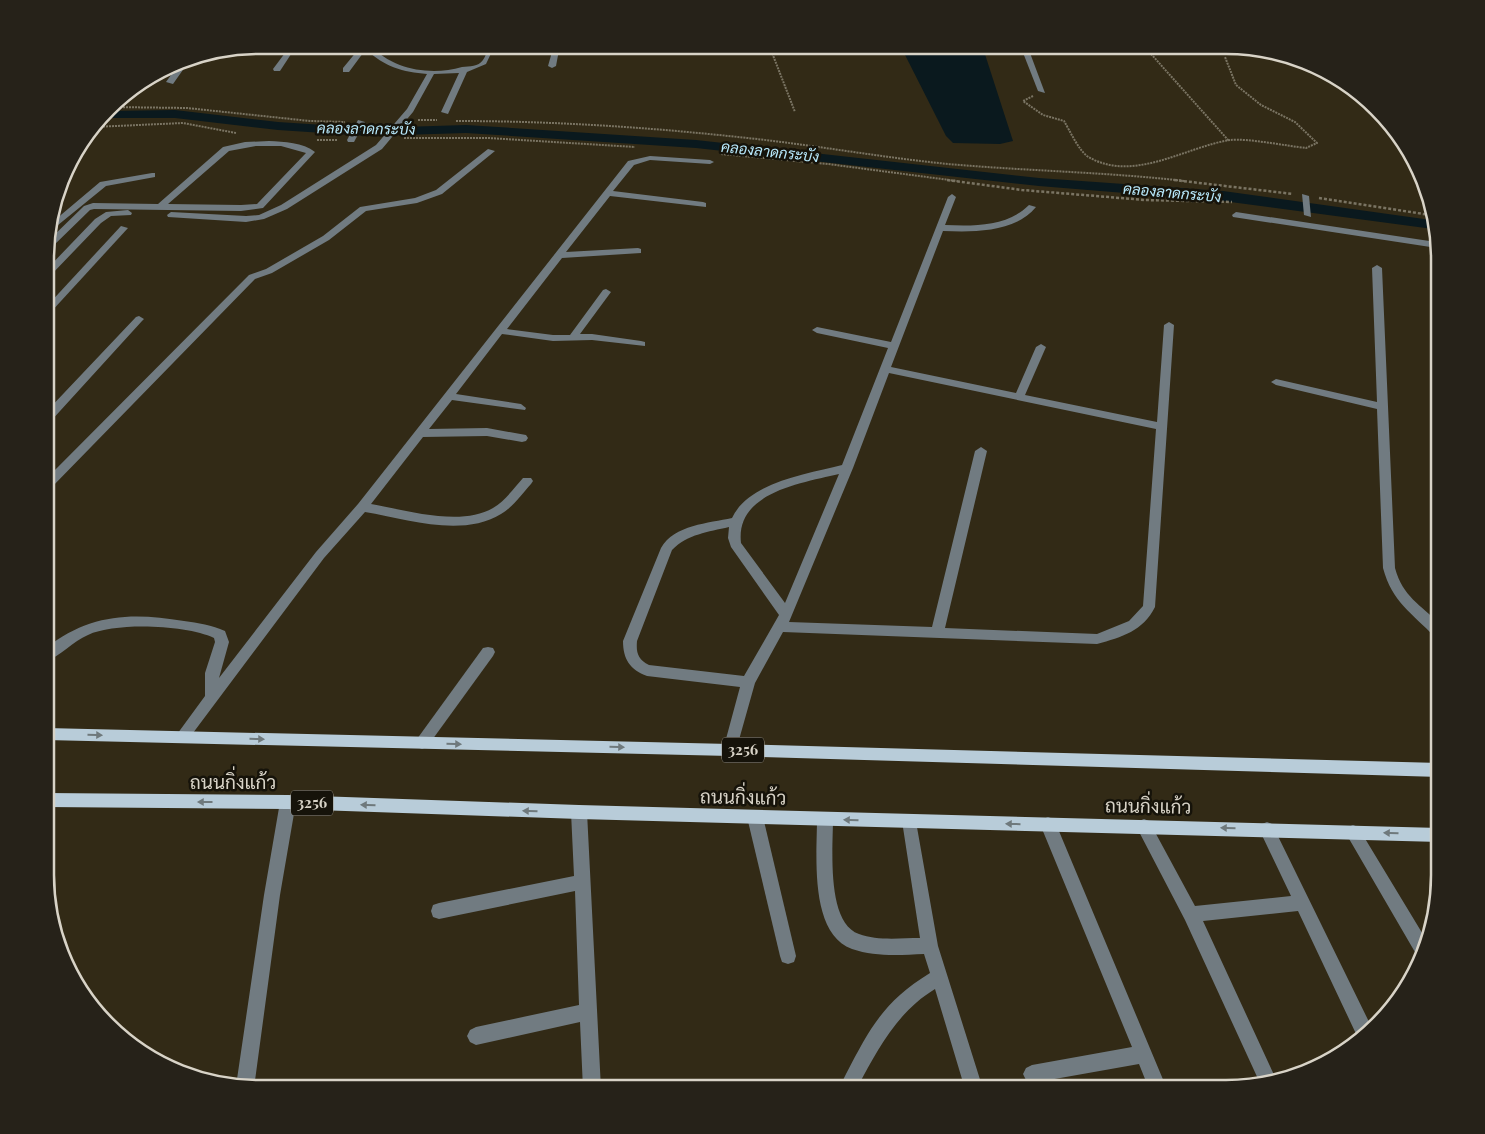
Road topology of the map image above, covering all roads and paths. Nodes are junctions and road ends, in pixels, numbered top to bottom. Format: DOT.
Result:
graph roads {
  1 [pos="287,54"];
  2 [pos="359,54"];
  3 [pos="376,54"];
  4 [pos="488,54"];
  5 [pos="555,54"];
  6 [pos="772,54"];
  7 [pos="1028,54"];
  8 [pos="1151,54"];
  9 [pos="1225,58"];
  10 [pos="552,66"];
  11 [pos="277,68"];
  12 [pos="465,69"];
  13 [pos="178,70"];
  14 [pos="346,70"];
  15 [pos="432,72"];
  16 [pos="171,73"];
  17 [pos="176,73"];
  18 [pos="170,82"];
  19 [pos="1042,91"];
  20 [pos="122,107"];
  21 [pos="795,112"];
  22 [pos="444,116"];
  23 [pos="410,120"];
  24 [pos="452,120"];
  25 [pos="360,123"];
  26 [pos="103,127"];
  27 [pos="240,133"];
  28 [pos="403,138"];
  29 [pos="351,139"];
  30 [pos="309,140"];
  31 [pos="1229,141"];
  32 [pos="636,148"];
  33 [pos="491,151"];
  34 [pos="712,158"];
  35 [pos="152,175"];
  36 [pos="609,193"];
  37 [pos="1305,196"];
  38 [pos="952,197"];
  39 [pos="1238,203"];
  40 [pos="703,205"];
  41 [pos="160,206"];
  42 [pos="1032,207"];
  43 [pos="1426,213"];
  44 [pos="1236,215"];
  45 [pos="1308,215"];
  46 [pos="58,222"];
  47 [pos="124,228"];
  48 [pos="942,228"];
  49 [pos="55,239"];
  50 [pos="1431,244"];
  51 [pos="638,251"];
  52 [pos="559,255"];
  53 [pos="54,267"];
  54 [pos="1377,268"];
  55 [pos="606,292"];
  56 [pos="54,303"];
  57 [pos="139,319"];
  58 [pos="1169,325"];
  59 [pos="817,330"];
  60 [pos="500,331"];
  61 [pos="573,337"];
  62 [pos="641,344"];
  63 [pos="893,346"];
  64 [pos="1041,348"];
  65 [pos="884,369"];
  66 [pos="1276,382"];
  67 [pos="449,396"];
  68 [pos="1020,397"];
  69 [pos="1382,407"];
  70 [pos="521,408"];
  71 [pos="54,410"];
  72 [pos="1164,427"];
  73 [pos="419,433"];
  74 [pos="522,438"];
  75 [pos="981,450"];
  76 [pos="847,468"];
  77 [pos="54,478"];
  78 [pos="527,481"];
  79 [pos="362,507"];
  80 [pos="738,521"];
  81 [pos="786,614"];
  82 [pos="1431,622"];
  83 [pos="779,626"];
  84 [pos="937,632"];
  85 [pos="54,649"];
  86 [pos="488,652"];
  87 [pos="748,682"];
  88 [pos="212,698"];
  89 [pos="54,734"];
  90 [pos="182,737"];
  91 [pos="422,743"];
  92 [pos="730,750"];
  93 [pos="1431,770"];
  94 [pos="54,800"];
  95 [pos="288,802"];
  96 [pos="579,812"];
  97 [pos="755,817"];
  98 [pos="825,819"];
  99 [pos="910,821"];
  100 [pos="1048,824"];
  101 [pos="1144,826"];
  102 [pos="1268,829"];
  103 [pos="1353,832"];
  104 [pos="1431,835"];
  105 [pos="581,882"];
  106 [pos="1301,903"];
  107 [pos="439,911"];
  108 [pos="1191,914"];
  109 [pos="1419,944"];
  110 [pos="930,946"];
  111 [pos="788,956"];
  112 [pos="939,977"];
  113 [pos="588,1012"];
  114 [pos="1362,1028"];
  115 [pos="476,1036"];
  116 [pos="1143,1054"];
  117 [pos="1032,1074"];
  118 [pos="1266,1076"];
  119 [pos="246,1080"];
  120 [pos="592,1080"];
  121 [pos="852,1080"];
  122 [pos="971,1080"];
  123 [pos="1154,1080"];
  1 -- 11 [label="street"];
  2 -- 14 [label="street"];
  3 -- 15 [label="street"];
  4 -- 12 [label="street"];
  5 -- 10 [label="street"];
  6 -- 21 [label="path"];
  7 -- 19 [label="street"];
  8 -- 31 [label="path"];
  9 -- 31 [label="path"];
  12 -- 15 [label="street"];
  12 -- 22 [label="street"];
  13 -- 17 [label="street"];
  15 -- 53 [label="street"];
  16 -- 17 [label="street"];
  17 -- 18 [label="street"];
  19 -- 31 [label="path"];
  20 -- 25 [label="path"];
  22 -- 23 [label="path"];
  24 -- 37 [label="path"];
  25 -- 29 [label="street"];
  26 -- 27 [label="path"];
  28 -- 32 [label="path"];
  29 -- 30 [label="path"];
  33 -- 77 [label="street"];
  34 -- 36 [label="street"];
  34 -- 39 [label="path"];
  35 -- 46 [label="street"];
  36 -- 40 [label="street"];
  36 -- 52 [label="street"];
  37 -- 43 [label="path"];
  37 -- 45 [label="street"];
  38 -- 48 [label="street"];
  41 -- 41 [label="street"];
  41 -- 49 [label="street"];
  42 -- 48 [label="street"];
  44 -- 50 [label="street"];
  47 -- 56 [label="street"];
  48 -- 63 [label="street"];
  51 -- 52 [label="street"];
  52 -- 60 [label="street"];
  54 -- 69 [label="street"];
  55 -- 61 [label="street"];
  57 -- 71 [label="street"];
  58 -- 72 [label="street"];
  59 -- 63 [label="street"];
  60 -- 61 [label="street"];
  60 -- 67 [label="street"];
  61 -- 62 [label="street"];
  63 -- 65 [label="street"];
  64 -- 68 [label="street"];
  65 -- 68 [label="street"];
  65 -- 76 [label="street"];
  66 -- 69 [label="street"];
  67 -- 70 [label="street"];
  67 -- 73 [label="street"];
  68 -- 72 [label="street"];
  69 -- 82 [label="street"];
  72 -- 84 [label="street"];
  73 -- 74 [label="street"];
  73 -- 79 [label="street"];
  75 -- 84 [label="street"];
  76 -- 80 [label="street"];
  76 -- 81 [label="street"];
  78 -- 79 [label="street"];
  79 -- 88 [label="street"];
  80 -- 81 [label="street"];
  80 -- 87 [label="street"];
  81 -- 83 [label="street"];
  83 -- 84 [label="street"];
  83 -- 87 [label="street"];
  85 -- 88 [label="street"];
  86 -- 91 [label="street"];
  87 -- 92 [label="street"];
  88 -- 90 [label="street"];
  89 -- 90 [label="main road, 3256, one-way"];
  90 -- 91 [label="main road, 3256, one-way"];
  91 -- 92 [label="main road, 3256, one-way"];
  92 -- 93 [label="main road, 3256"];
  95 -- 94 [label="main road, ถนนกิ่งแก้ว / 3256, one-way"];
  96 -- 95 [label="main road, ถนนกิ่งแก้ว / 3256, one-way"];
  95 -- 119 [label="street"];
  96 -- 97 [label="main road, ถนนกิ่งแก้ว / 3256"];
  96 -- 105 [label="street"];
  97 -- 98 [label="main road, ถนนกิ่งแก้ว / 3256"];
  97 -- 111 [label="street"];
  99 -- 98 [label="main road, ถนนกิ่งแก้ว / 3256, one-way"];
  98 -- 110 [label="street"];
  100 -- 99 [label="main road, ถนนกิ่งแก้ว / 3256, one-way"];
  99 -- 110 [label="street"];
  100 -- 101 [label="main road, ถนนกิ่งแก้ว / 3256"];
  100 -- 116 [label="street"];
  102 -- 101 [label="main road, ถนนกิ่งแก้ว / 3256, one-way"];
  101 -- 108 [label="street"];
  102 -- 103 [label="main road, ถนนกิ่งแก้ว / 3256"];
  102 -- 106 [label="street"];
  104 -- 103 [label="main road, ถนนกิ่งแก้ว / 3256, one-way"];
  103 -- 109 [label="street"];
  105 -- 107 [label="street"];
  105 -- 113 [label="street"];
  106 -- 108 [label="street"];
  106 -- 114 [label="street"];
  108 -- 118 [label="street"];
  110 -- 112 [label="street"];
  112 -- 121 [label="street"];
  112 -- 122 [label="street"];
  113 -- 115 [label="street"];
  113 -- 120 [label="street"];
  116 -- 117 [label="street"];
  116 -- 123 [label="street"];
}
